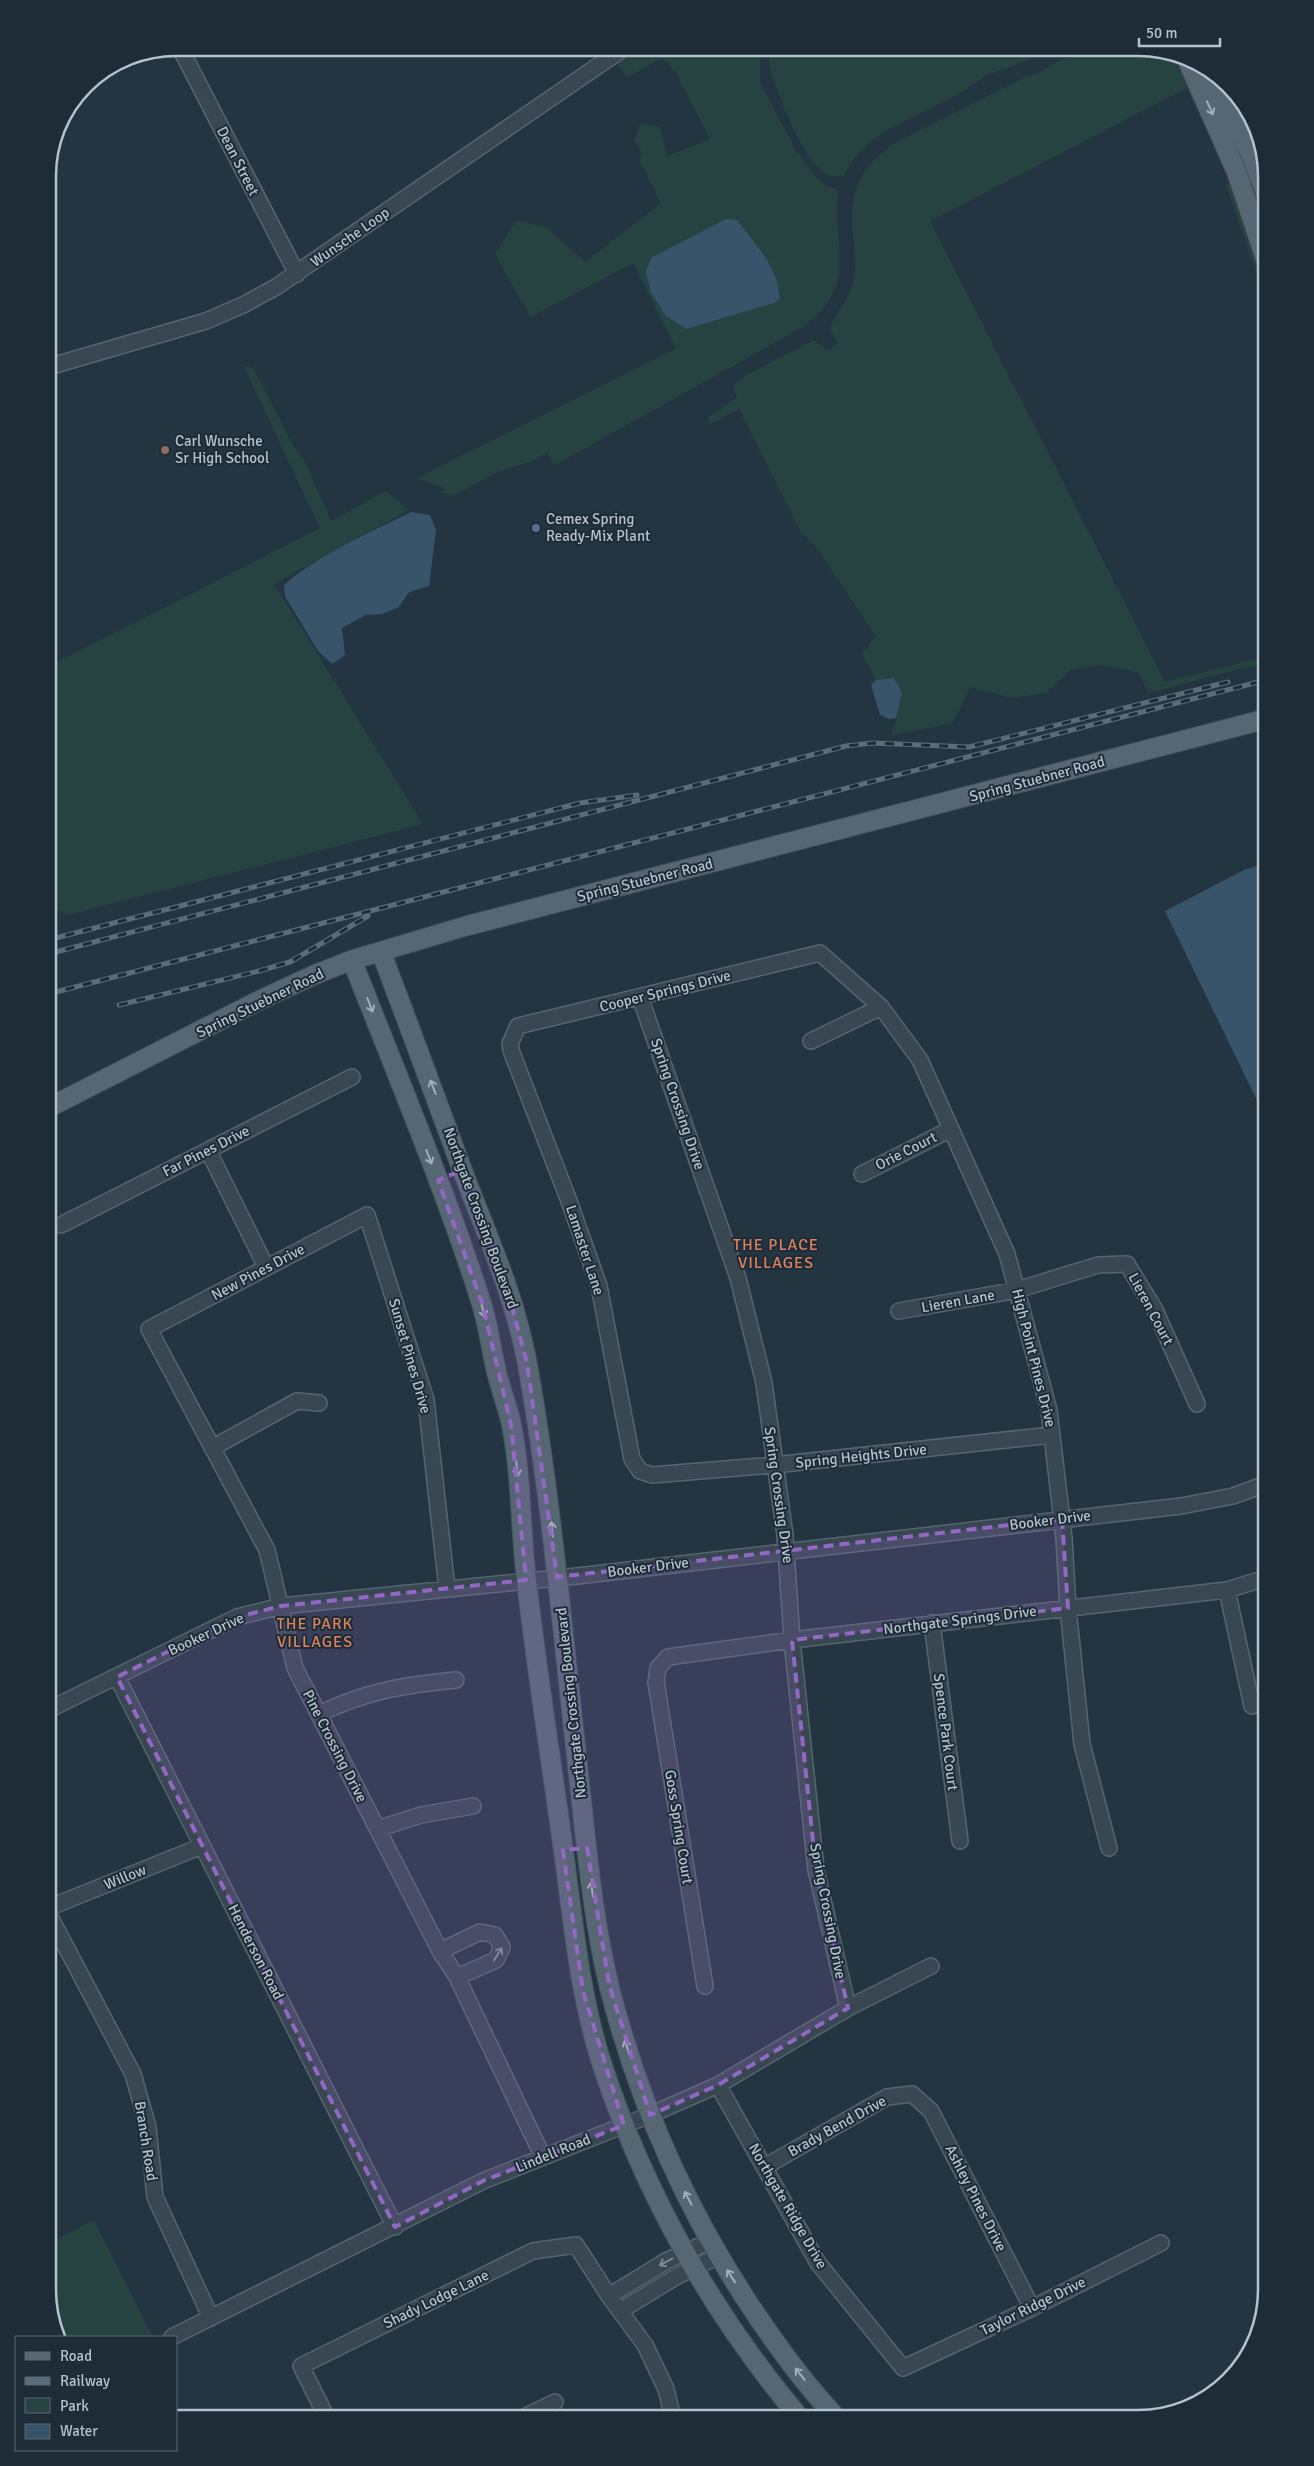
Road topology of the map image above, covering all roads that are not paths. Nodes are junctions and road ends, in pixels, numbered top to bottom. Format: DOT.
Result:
graph roads {
  1 [pos="185,57"];
  2 [pos="611,57"];
  3 [pos="1191,68"];
  4 [pos="1216,85"];
  5 [pos="1258,172"];
  6 [pos="1258,236"];
  7 [pos="297,274"];
  8 [pos="57,364"];
  9 [pos="1258,721"];
  10 [pos="381,952"];
  11 [pos="820,953"];
  12 [pos="352,960"];
  13 [pos="640,997"];
  14 [pos="881,1007"];
  15 [pos="513,1035"];
  16 [pos="811,1041"];
  17 [pos="352,1077"];
  18 [pos="57,1104"];
  19 [pos="951,1129"];
  20 [pos="208,1150"];
  21 [pos="463,1170"];
  22 [pos="862,1174"];
  23 [pos="438,1180"];
  24 [pos="367,1215"];
  25 [pos="61,1225"];
  26 [pos="266,1268"];
  27 [pos="1017,1290"];
  28 [pos="899,1311"];
  29 [pos="149,1329"];
  30 [pos="527,1363"];
  31 [pos="497,1372"];
  32 [pos="319,1403"];
  33 [pos="1197,1404"];
  34 [pos="1052,1435"];
  35 [pos="212,1448"];
  36 [pos="774,1465"];
  37 [pos="640,1471"];
  38 [pos="1258,1487"];
  39 [pos="1062,1519"];
  40 [pos="787,1550"];
  41 [pos="557,1577"];
  42 [pos="526,1580"];
  43 [pos="1258,1580"];
  44 [pos="447,1589"];
  45 [pos="1227,1590"];
  46 [pos="280,1606"];
  47 [pos="1068,1608"];
  48 [pos="932,1624"];
  49 [pos="792,1640"];
  50 [pos="658,1668"];
  51 [pos="117,1677"];
  52 [pos="456,1680"];
  53 [pos="56,1706"];
  54 [pos="1252,1706"];
  55 [pos="319,1714"];
  56 [pos="473,1806"];
  57 [pos="377,1829"];
  58 [pos="960,1841"];
  59 [pos="202,1846"];
  60 [pos="587,1848"];
  61 [pos="1109,1848"];
  62 [pos="564,1850"];
  63 [pos="56,1905"];
  64 [pos="56,1928"];
  65 [pos="440,1951"];
  66 [pos="931,1966"];
  67 [pos="457,1977"];
  68 [pos="704,1986"];
  69 [pos="848,2008"];
  70 [pos="718,2086"];
  71 [pos="912,2094"];
  72 [pos="650,2115"];
  73 [pos="624,2125"];
  74 [pos="543,2157"];
  75 [pos="766,2166"];
  76 [pos="395,2227"];
  77 [pos="1161,2243"];
  78 [pos="714,2248"];
  79 [pos="691,2260"];
  80 [pos="609,2296"];
  81 [pos="1032,2308"];
  82 [pos="620,2311"];
  83 [pos="211,2318"];
  84 [pos="174,2336"];
  85 [pos="903,2368"];
  86 [pos="555,2402"];
  87 [pos="323,2409"];
  88 [pos="540,2409"];
  89 [pos="671,2410"];
  90 [pos="793,2410"];
  91 [pos="826,2410"];
  1 -- 7 [label="street, Dean Street"];
  2 -- 7 [label="street, Wunsche Loop"];
  3 -- 6 [label="main road, one-way"];
  4 -- 5 [label="main road"];
  7 -- 8 [label="street, Wunsche Loop"];
  9 -- 10 [label="main road, Spring Stuebner Road"];
  10 -- 12 [label="main road, Spring Stuebner Road"];
  21 -- 10 [label="main road, Northgate Crossing Boulevard, one-way"];
  11 -- 13 [label="street, Cooper Springs Drive"];
  11 -- 14 [label="street, High Point Pines Drive"];
  12 -- 18 [label="main road, Spring Stuebner Road"];
  12 -- 23 [label="main road, Northgate Crossing Boulevard, one-way"];
  13 -- 15 [label="street, Cooper Springs Drive"];
  13 -- 36 [label="street, Spring Crossing Drive"];
  14 -- 16 [label="street"];
  14 -- 19 [label="street, High Point Pines Drive"];
  15 -- 37 [label="street, Lamaster Lane"];
  17 -- 20 [label="street, Far Pines Drive"];
  19 -- 22 [label="street, Orie Court"];
  19 -- 27 [label="street, High Point Pines Drive"];
  20 -- 25 [label="street, Far Pines Drive"];
  20 -- 26 [label="street"];
  21 -- 23 [label="main road"];
  21 -- 30 [label="main road, Northgate Crossing Boulevard"];
  23 -- 31 [label="main road, Northgate Crossing Boulevard, one-way"];
  24 -- 26 [label="street, New Pines Drive"];
  24 -- 44 [label="street, Sunset Pines Drive"];
  26 -- 29 [label="street, New Pines Drive"];
  27 -- 28 [label="street, Lieren Lane"];
  27 -- 33 [label="street, Lieren Court"];
  27 -- 34 [label="street, High Point Pines Drive"];
  29 -- 35 [label="street, Pine Crossing Drive"];
  30 -- 31 [label="main road"];
  41 -- 30 [label="main road, Northgate Crossing Boulevard, one-way"];
  31 -- 42 [label="main road, Northgate Crossing Boulevard, one-way"];
  32 -- 35 [label="street"];
  34 -- 36 [label="street, Spring Heights Drive"];
  34 -- 39 [label="street, High Point Pines Drive"];
  35 -- 46 [label="street, Pine Crossing Drive"];
  36 -- 37 [label="street, Spring Heights Drive"];
  36 -- 40 [label="street, Spring Crossing Drive"];
  38 -- 39 [label="street, Booker Drive"];
  39 -- 40 [label="street, Booker Drive"];
  39 -- 47 [label="street, High Point Pines Drive"];
  40 -- 41 [label="street, Booker Drive"];
  40 -- 49 [label="street, Spring Crossing Drive"];
  41 -- 42 [label="street, Booker Drive"];
  41 -- 60 [label="main road, Northgate Crossing Boulevard"];
  42 -- 44 [label="street, Booker Drive"];
  42 -- 62 [label="main road, Northgate Crossing Boulevard"];
  43 -- 45 [label="street, Northgate Springs Drive"];
  44 -- 46 [label="street, Booker Drive"];
  45 -- 47 [label="street, Northgate Springs Drive"];
  45 -- 54 [label="street"];
  46 -- 51 [label="street, Booker Drive"];
  46 -- 55 [label="street, Pine Crossing Drive"];
  47 -- 48 [label="street, Northgate Springs Drive"];
  47 -- 61 [label="street, High Point Pines Drive"];
  48 -- 49 [label="street, Northgate Springs Drive"];
  48 -- 58 [label="street, Spence Park Court"];
  49 -- 50 [label="street, Northgate Springs Drive"];
  49 -- 69 [label="street, Spring Crossing Drive"];
  50 -- 68 [label="street, Goss Spring Court"];
  51 -- 53 [label="street, Booker Drive"];
  51 -- 59 [label="street, Henderson Road"];
  52 -- 55 [label="street"];
  55 -- 57 [label="street, Pine Crossing Drive"];
  56 -- 57 [label="street"];
  57 -- 65 [label="street, Pine Crossing Drive"];
  59 -- 63 [label="street, Willow"];
  59 -- 76 [label="street, Henderson Road"];
  60 -- 62 [label="main road"];
  72 -- 60 [label="main road, Northgate Crossing Boulevard, one-way"];
  62 -- 73 [label="main road, Northgate Crossing Boulevard"];
  64 -- 83 [label="street, Branch Road"];
  65 -- 67 [label="street, Pine Crossing Drive"];
  67 -- 65 [label="street, one-way"];
  66 -- 69 [label="street, Lindell Road"];
  67 -- 74 [label="street, Pine Crossing Drive"];
  69 -- 70 [label="street, Lindell Road"];
  70 -- 72 [label="street, Lindell Road"];
  70 -- 75 [label="street, Northgate Ridge Drive"];
  71 -- 75 [label="street, Brady Bend Drive"];
  71 -- 81 [label="street, Ashley Pines Drive"];
  72 -- 73 [label="street, Lindell Road"];
  78 -- 72 [label="main road, Northgate Crossing Boulevard, one-way"];
  73 -- 74 [label="street, Lindell Road"];
  73 -- 79 [label="main road, Northgate Crossing Boulevard"];
  74 -- 76 [label="street, Lindell Road"];
  75 -- 85 [label="street, Northgate Ridge Drive"];
  76 -- 83 [label="street, Lindell Road"];
  77 -- 81 [label="street, Taylor Ridge Drive"];
  78 -- 79 [label="street"];
  91 -- 78 [label="main road, Northgate Crossing Boulevard, one-way"];
  79 -- 80 [label="street, one-way"];
  79 -- 82 [label="street"];
  79 -- 90 [label="main road, Northgate Crossing Boulevard"];
  80 -- 82 [label="street"];
  80 -- 87 [label="street, Shady Lodge Lane"];
  81 -- 85 [label="street, Taylor Ridge Drive"];
  82 -- 89 [label="street"];
  83 -- 84 [label="street, Lindell Road"];
  86 -- 88 [label="street"];
}
